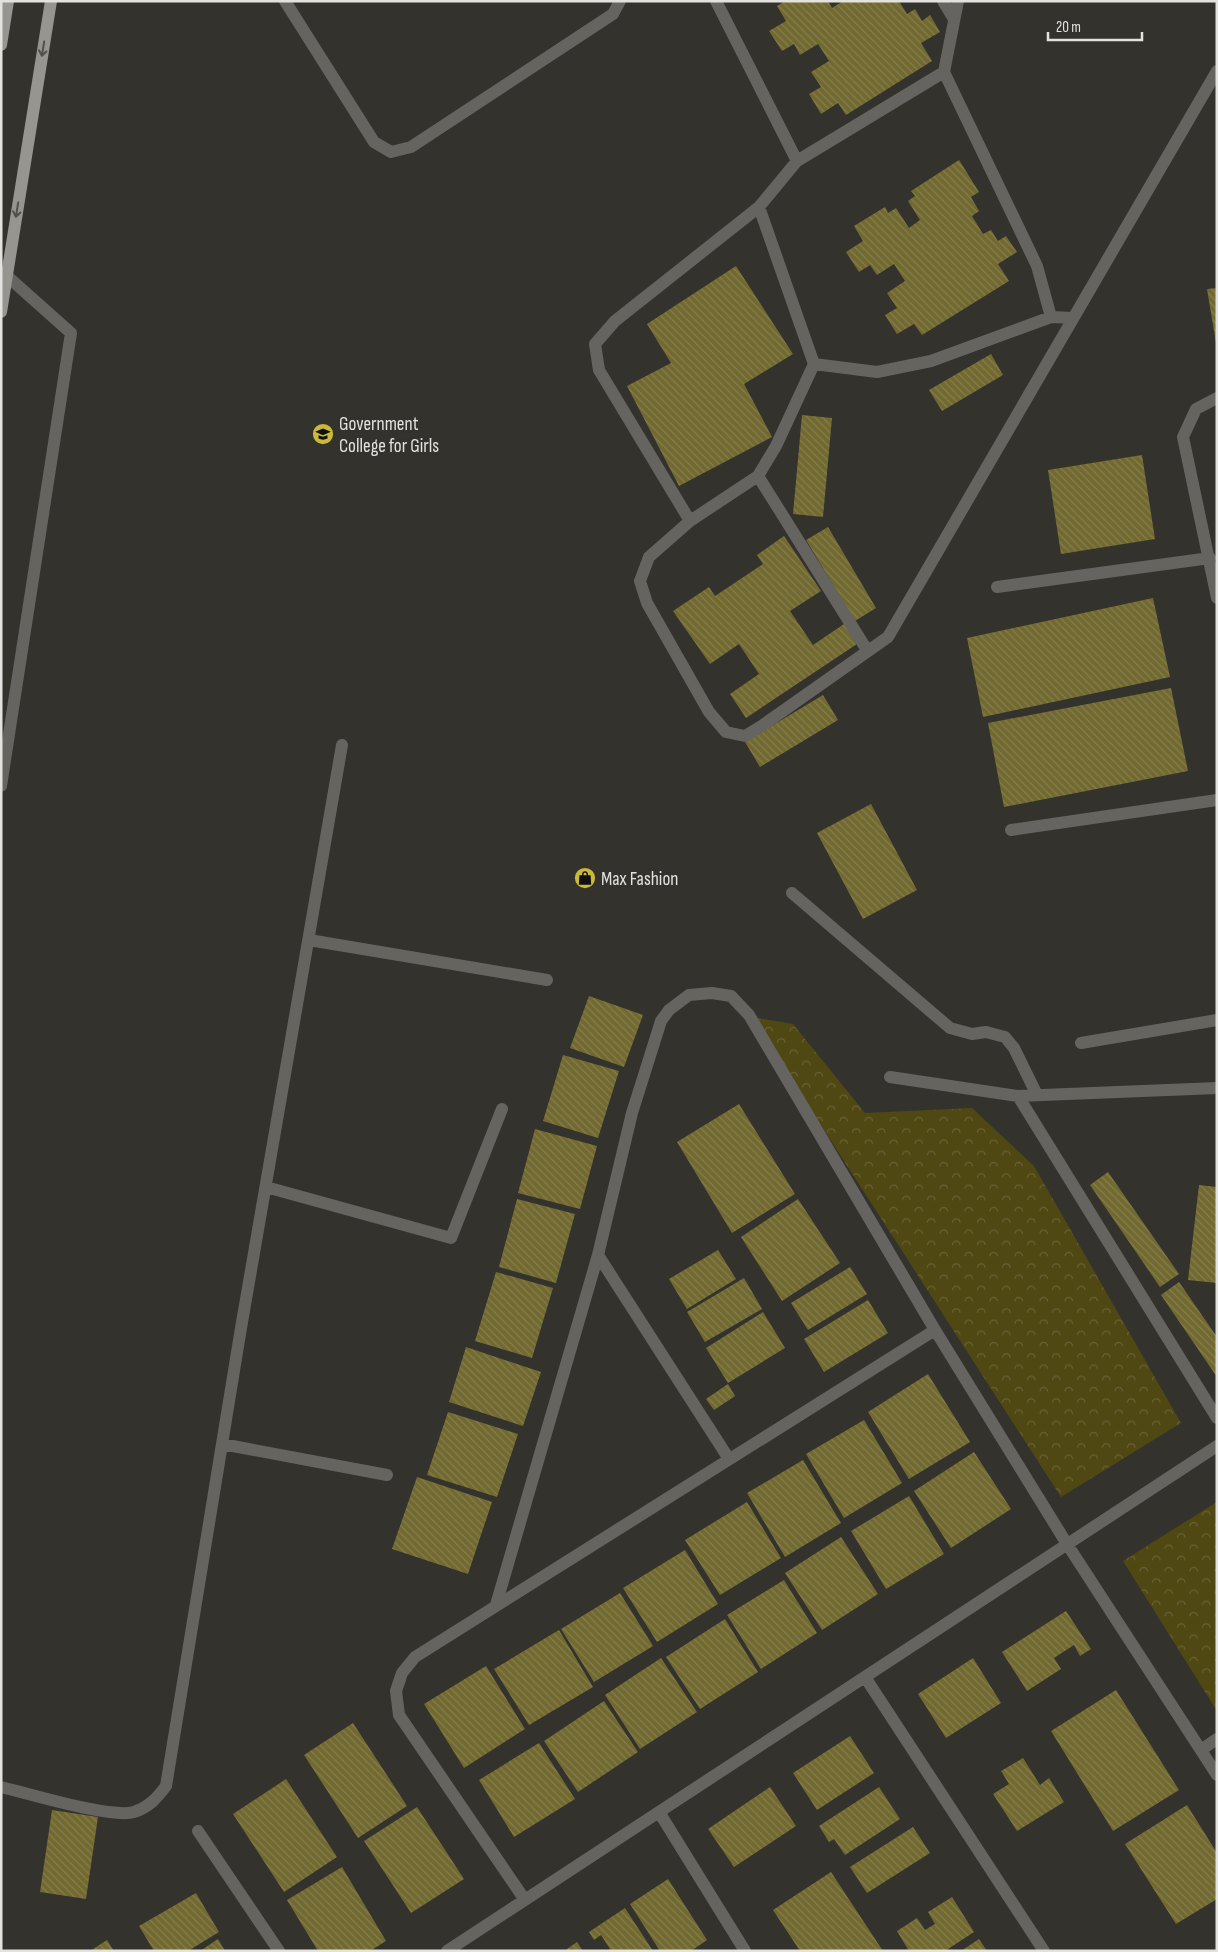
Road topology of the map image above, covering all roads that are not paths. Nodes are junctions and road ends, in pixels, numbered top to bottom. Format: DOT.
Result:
graph roads {
  1 [pos="8,1"];
  2 [pos="51,1"];
  3 [pos="285,1"];
  4 [pos="620,1"];
  5 [pos="716,1"];
  6 [pos="943,1"];
  7 [pos="958,1"];
  8 [pos="954,19"];
  9 [pos="1,46"];
  10 [pos="1217,70"];
  11 [pos="944,72"];
  12 [pos="797,161"];
  13 [pos="759,207"];
  14 [pos="7,276"];
  15 [pos="1,312"];
  16 [pos="1051,317"];
  17 [pos="1073,318"];
  18 [pos="814,364"];
  19 [pos="1217,398"];
  20 [pos="758,476"];
  21 [pos="690,521"];
  22 [pos="1210,558"];
  23 [pos="998,587"];
  24 [pos="1217,598"];
  25 [pos="867,650"];
  26 [pos="342,746"];
  27 [pos="1,786"];
  28 [pos="1217,800"];
  29 [pos="1011,830"];
  30 [pos="792,893"];
  31 [pos="309,940"];
  32 [pos="547,980"];
  33 [pos="1217,1020"];
  34 [pos="1082,1042"];
  35 [pos="890,1077"];
  36 [pos="1217,1088"];
  37 [pos="1018,1096"];
  38 [pos="1037,1096"];
  39 [pos="502,1109"];
  40 [pos="266,1187"];
  41 [pos="598,1255"];
  42 [pos="935,1330"];
  43 [pos="1217,1418"];
  44 [pos="222,1444"];
  45 [pos="1217,1446"];
  46 [pos="729,1459"];
  47 [pos="387,1475"];
  48 [pos="1067,1544"];
  49 [pos="496,1605"];
  50 [pos="865,1676"];
  51 [pos="1217,1739"];
  52 [pos="1201,1750"];
  53 [pos="1217,1775"];
  54 [pos="1,1787"];
  55 [pos="659,1812"];
  56 [pos="198,1831"];
  57 [pos="525,1900"];
  58 [pos="279,1951"];
  59 [pos="447,1951"];
  60 [pos="745,1951"];
  61 [pos="1044,1951"];
  1 -- 9 [label="main road"];
  2 -- 14 [label="main road, one-way"];
  3 -- 4 [label="street"];
  5 -- 12 [label="street"];
  6 -- 8 [label="street"];
  7 -- 8 [label="street"];
  8 -- 11 [label="street"];
  10 -- 17 [label="street"];
  11 -- 12 [label="street"];
  11 -- 16 [label="street"];
  12 -- 13 [label="street"];
  13 -- 18 [label="street"];
  13 -- 21 [label="street"];
  14 -- 15 [label="main road"];
  14 -- 27 [label="street"];
  16 -- 17 [label="street"];
  16 -- 18 [label="street"];
  17 -- 25 [label="street"];
  18 -- 20 [label="street"];
  19 -- 22 [label="street"];
  20 -- 21 [label="street"];
  20 -- 25 [label="street"];
  21 -- 25 [label="street"];
  22 -- 23 [label="street"];
  22 -- 24 [label="street"];
  26 -- 31 [label="street"];
  28 -- 29 [label="street"];
  30 -- 38 [label="street"];
  31 -- 32 [label="street"];
  31 -- 40 [label="street"];
  33 -- 34 [label="street"];
  35 -- 37 [label="street"];
  36 -- 38 [label="street"];
  37 -- 38 [label="street"];
  37 -- 43 [label="street"];
  39 -- 40 [label="street"];
  40 -- 44 [label="street"];
  41 -- 42 [label="street"];
  41 -- 46 [label="street"];
  41 -- 49 [label="street"];
  42 -- 46 [label="street"];
  42 -- 48 [label="street"];
  44 -- 47 [label="street"];
  44 -- 54 [label="street"];
  45 -- 48 [label="street"];
  46 -- 49 [label="street"];
  48 -- 50 [label="street"];
  48 -- 52 [label="street"];
  49 -- 57 [label="street"];
  50 -- 55 [label="street"];
  50 -- 61 [label="street"];
  51 -- 52 [label="street"];
  52 -- 53 [label="street"];
  55 -- 57 [label="street"];
  55 -- 60 [label="street"];
  56 -- 58 [label="street"];
  57 -- 59 [label="street"];
}
